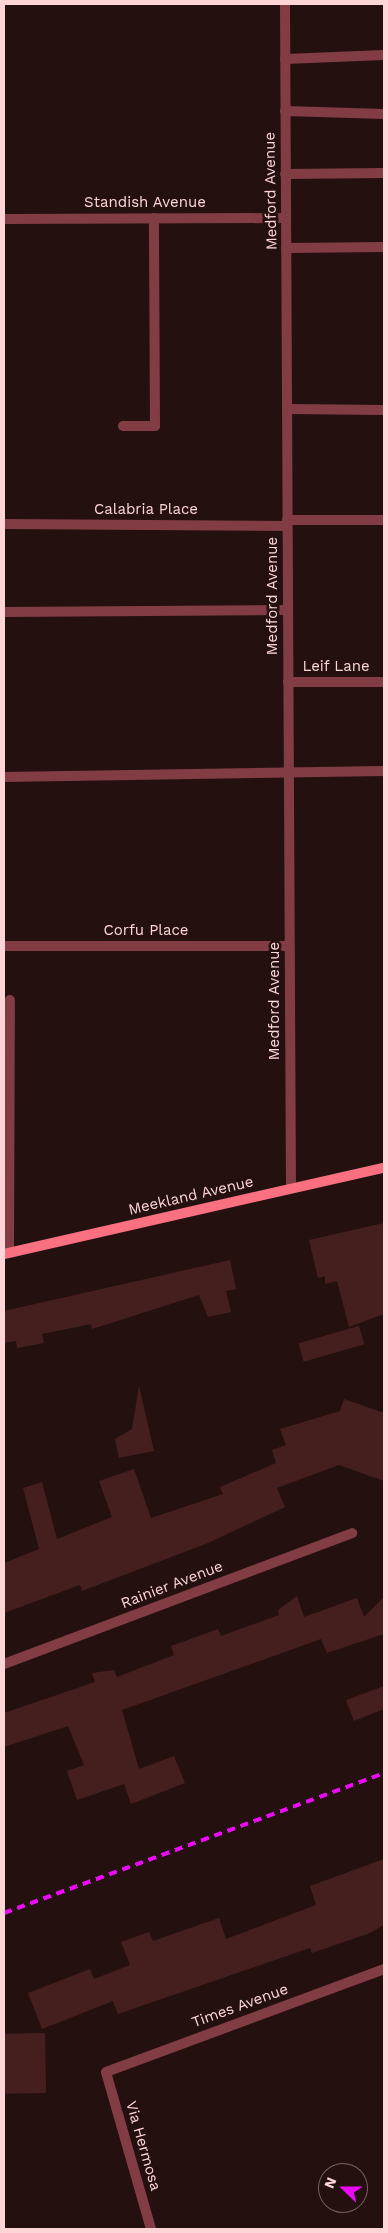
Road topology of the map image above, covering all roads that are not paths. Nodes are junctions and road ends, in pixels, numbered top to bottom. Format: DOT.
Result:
graph roads {
  1 [pos="285,4"];
  2 [pos="384,55"];
  3 [pos="285,59"];
  4 [pos="285,111"];
  5 [pos="384,114"];
  6 [pos="384,173"];
  7 [pos="285,174"];
  8 [pos="154,218"];
  9 [pos="286,218"];
  10 [pos="4,219"];
  11 [pos="384,247"];
  12 [pos="286,248"];
  13 [pos="288,409"];
  14 [pos="384,410"];
  15 [pos="123,426"];
  16 [pos="384,520"];
  17 [pos="287,523"];
  18 [pos="4,524"];
  19 [pos="287,610"];
  20 [pos="4,612"];
  21 [pos="288,682"];
  22 [pos="384,682"];
  23 [pos="290,769"];
  24 [pos="384,771"];
  25 [pos="4,778"];
  26 [pos="4,946"];
  27 [pos="289,946"];
  28 [pos="10,1000"];
  29 [pos="384,1168"];
  30 [pos="291,1188"];
  31 [pos="6,1254"];
  32 [pos="352,1533"];
  33 [pos="4,1664"];
  34 [pos="384,1969"];
  35 [pos="106,2072"];
  36 [pos="151,2229"];
  1 -- 3 [label="street, Medford Avenue"];
  2 -- 3 [label="street"];
  3 -- 4 [label="street, Medford Avenue"];
  4 -- 5 [label="street"];
  4 -- 7 [label="street, Medford Avenue"];
  6 -- 7 [label="street"];
  7 -- 9 [label="street, Medford Avenue"];
  8 -- 9 [label="street, Standish Avenue"];
  8 -- 10 [label="street, Standish Avenue"];
  8 -- 15 [label="street"];
  9 -- 12 [label="street, Medford Avenue"];
  11 -- 12 [label="street"];
  12 -- 13 [label="street, Medford Avenue"];
  13 -- 14 [label="street"];
  13 -- 17 [label="street, Medford Avenue"];
  16 -- 17 [label="street, Calabria Place"];
  17 -- 18 [label="street, Calabria Place"];
  17 -- 19 [label="street, Medford Avenue"];
  19 -- 20 [label="street"];
  19 -- 21 [label="street, Medford Avenue"];
  21 -- 22 [label="street, Leif Lane"];
  21 -- 23 [label="street, Medford Avenue"];
  23 -- 24 [label="street"];
  23 -- 25 [label="street"];
  23 -- 27 [label="street, Medford Avenue"];
  26 -- 27 [label="street, Corfu Place"];
  27 -- 30 [label="street, Medford Avenue"];
  28 -- 31 [label="street"];
  29 -- 30 [label="main road, Meekland Avenue"];
  30 -- 31 [label="main road, Meekland Avenue"];
  32 -- 33 [label="street, Rainier Avenue"];
  34 -- 35 [label="street, Times Avenue"];
  35 -- 36 [label="street, Via Hermosa"];
}
